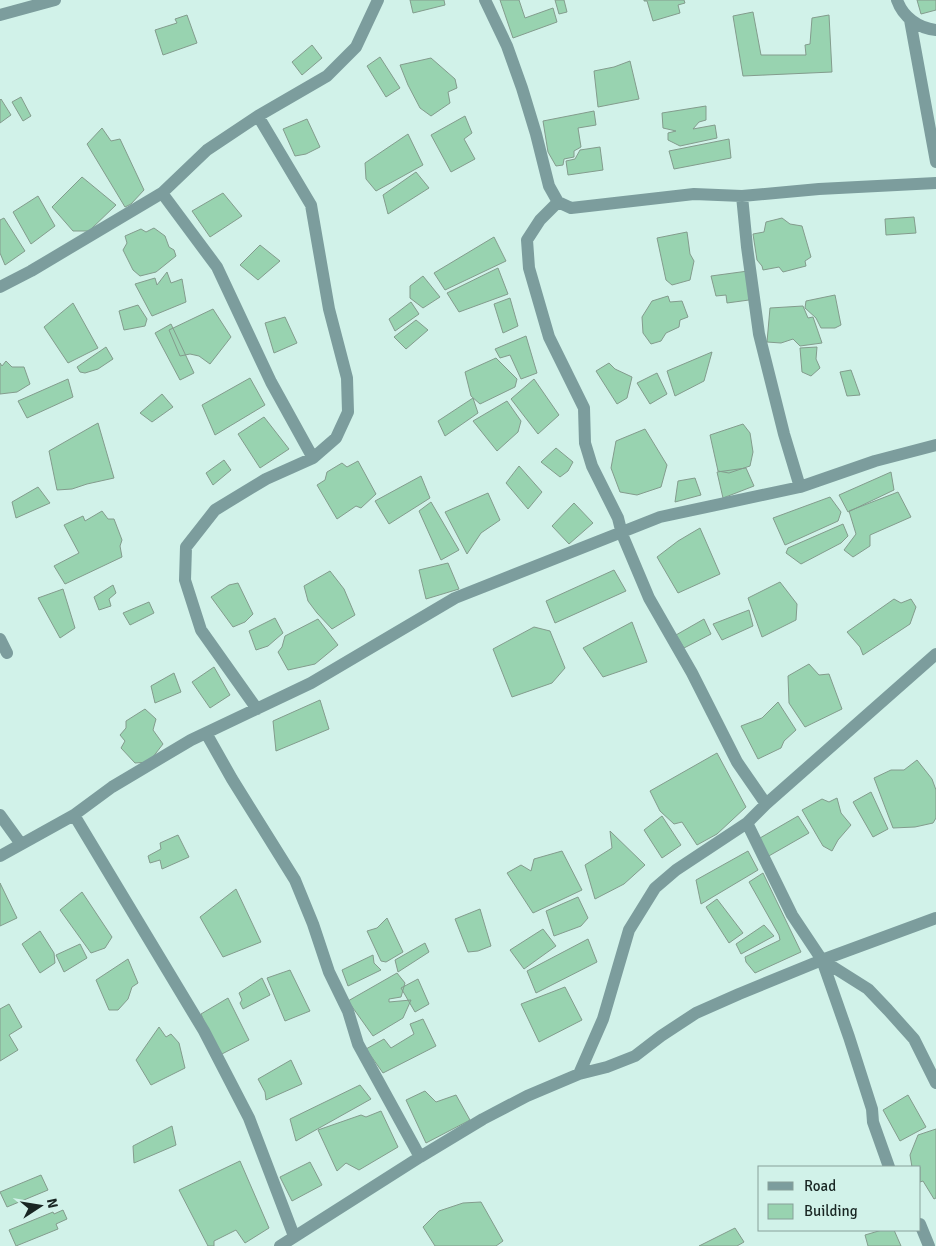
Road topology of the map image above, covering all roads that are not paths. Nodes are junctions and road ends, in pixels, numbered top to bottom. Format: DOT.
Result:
graph roads {
  1 [pos="55,0"];
  2 [pos="378,0"];
  3 [pos="485,0"];
  4 [pos="897,0"];
  5 [pos="0,15"];
  6 [pos="910,20"];
  7 [pos="936,30"];
  8 [pos="258,116"];
  9 [pos="936,162"];
  10 [pos="936,184"];
  11 [pos="162,193"];
  12 [pos="742,196"];
  13 [pos="558,202"];
  14 [pos="0,287"];
  15 [pos="936,445"];
  16 [pos="313,458"];
  17 [pos="800,486"];
  18 [pos="622,534"];
  19 [pos="0,640"];
  20 [pos="7,653"];
  21 [pos="936,654"];
  22 [pos="257,709"];
  23 [pos="206,733"];
  24 [pos="766,804"];
  25 [pos="0,815"];
  26 [pos="74,815"];
  27 [pos="747,823"];
  28 [pos="22,844"];
  29 [pos="0,856"];
  30 [pos="936,918"];
  31 [pos="822,960"];
  32 [pos="578,1074"];
  33 [pos="936,1083"];
  34 [pos="420,1157"];
  35 [pos="889,1166"];
  36 [pos="921,1226"];
  37 [pos="294,1236"];
  38 [pos="280,1246"];
  39 [pos="929,1246"];
  1 -- 5 [label="street"];
  2 -- 8 [label="street"];
  3 -- 13 [label="street"];
  4 -- 6 [label="street"];
  6 -- 7 [label="street"];
  6 -- 9 [label="street"];
  8 -- 11 [label="street"];
  8 -- 16 [label="street"];
  10 -- 12 [label="street"];
  11 -- 14 [label="street"];
  11 -- 16 [label="street"];
  12 -- 13 [label="street"];
  12 -- 17 [label="street"];
  13 -- 18 [label="street"];
  15 -- 17 [label="street"];
  16 -- 22 [label="street"];
  17 -- 18 [label="street"];
  18 -- 22 [label="street"];
  18 -- 24 [label="street"];
  19 -- 20 [label="street"];
  21 -- 24 [label="street"];
  22 -- 23 [label="street"];
  23 -- 26 [label="street"];
  23 -- 34 [label="street"];
  24 -- 27 [label="street"];
  25 -- 28 [label="street"];
  26 -- 28 [label="street"];
  26 -- 37 [label="street"];
  27 -- 31 [label="street"];
  27 -- 32 [label="street"];
  28 -- 29 [label="street"];
  30 -- 31 [label="street"];
  31 -- 32 [label="street"];
  31 -- 33 [label="street"];
  31 -- 35 [label="street"];
  32 -- 34 [label="street"];
  34 -- 37 [label="street"];
  36 -- 39 [label="street"];
  37 -- 38 [label="street"];
}
